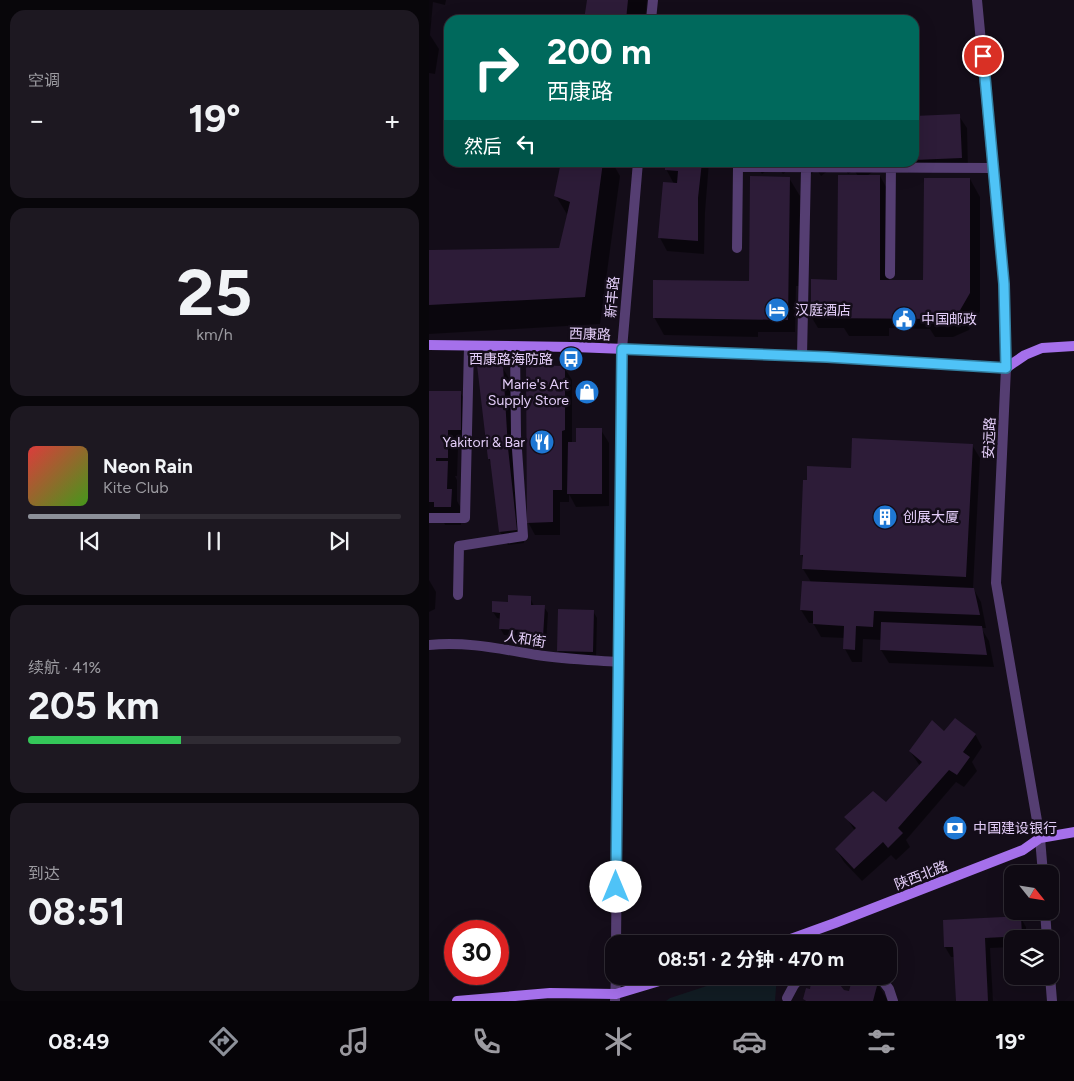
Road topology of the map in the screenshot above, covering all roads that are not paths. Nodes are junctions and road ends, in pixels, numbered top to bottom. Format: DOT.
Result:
graph roads {
  1 [pos="653,0"];
  2 [pos="977,0"];
  3 [pos="652,15"];
  4 [pos="919,166"];
  5 [pos="638,167"];
  6 [pos="834,167"];
  7 [pos="891,167"];
  8 [pos="805,168"];
  9 [pos="994,168"];
  10 [pos="737,248"];
  11 [pos="890,274"];
  12 [pos="429,346"];
  13 [pos="469,346"];
  14 [pos="1074,346"];
  15 [pos="515,347"];
  16 [pos="622,349"];
  17 [pos="802,356"];
  18 [pos="1006,368"];
  19 [pos="429,518"];
  20 [pos="458,595"];
  21 [pos="429,645"];
  22 [pos="618,662"];
  23 [pos="1074,832"];
  24 [pos="1040,838"];
  25 [pos="1042,865"];
  26 [pos="616,935"];
  27 [pos="810,935"];
  28 [pos="650,985"];
  29 [pos="790,985"];
  30 [pos="794,985"];
  31 [pos="886,985"];
  32 [pos="1051,985"];
  33 [pos="615,997"];
  34 [pos="787,1000"];
  35 [pos="457,1001"];
  36 [pos="893,1001"];
  37 [pos="1052,1001"];
  1 -- 3 [label="street"];
  2 -- 9 [label="street, 安远路"];
  4 -- 9 [label="street"];
  5 -- 16 [label="street, 新丰路"];
  6 -- 8 [label="street"];
  7 -- 11 [label="street"];
  8 -- 10 [label="street"];
  8 -- 17 [label="street"];
  9 -- 18 [label="street, 安远路"];
  12 -- 13 [label="street, 西康路"];
  13 -- 15 [label="street, 西康路"];
  13 -- 19 [label="street"];
  14 -- 18 [label="street"];
  15 -- 16 [label="street, 西康路"];
  15 -- 20 [label="street"];
  16 -- 17 [label="street, 西康路"];
  16 -- 22 [label="street, 新丰路"];
  17 -- 18 [label="street, 西康路"];
  18 -- 24 [label="street, 安远路"];
  21 -- 22 [label="street, 人和街"];
  22 -- 26 [label="street, 新丰路"];
  23 -- 24 [label="street, 陕西北路"];
  24 -- 25 [label="street, 安远路"];
  24 -- 27 [label="street, 陕西北路"];
  28 -- 33 [label="street"];
  29 -- 34 [label="street"];
  30 -- 34 [label="street"];
  31 -- 36 [label="street"];
  32 -- 37 [label="street"];
  33 -- 35 [label="street"];
}
